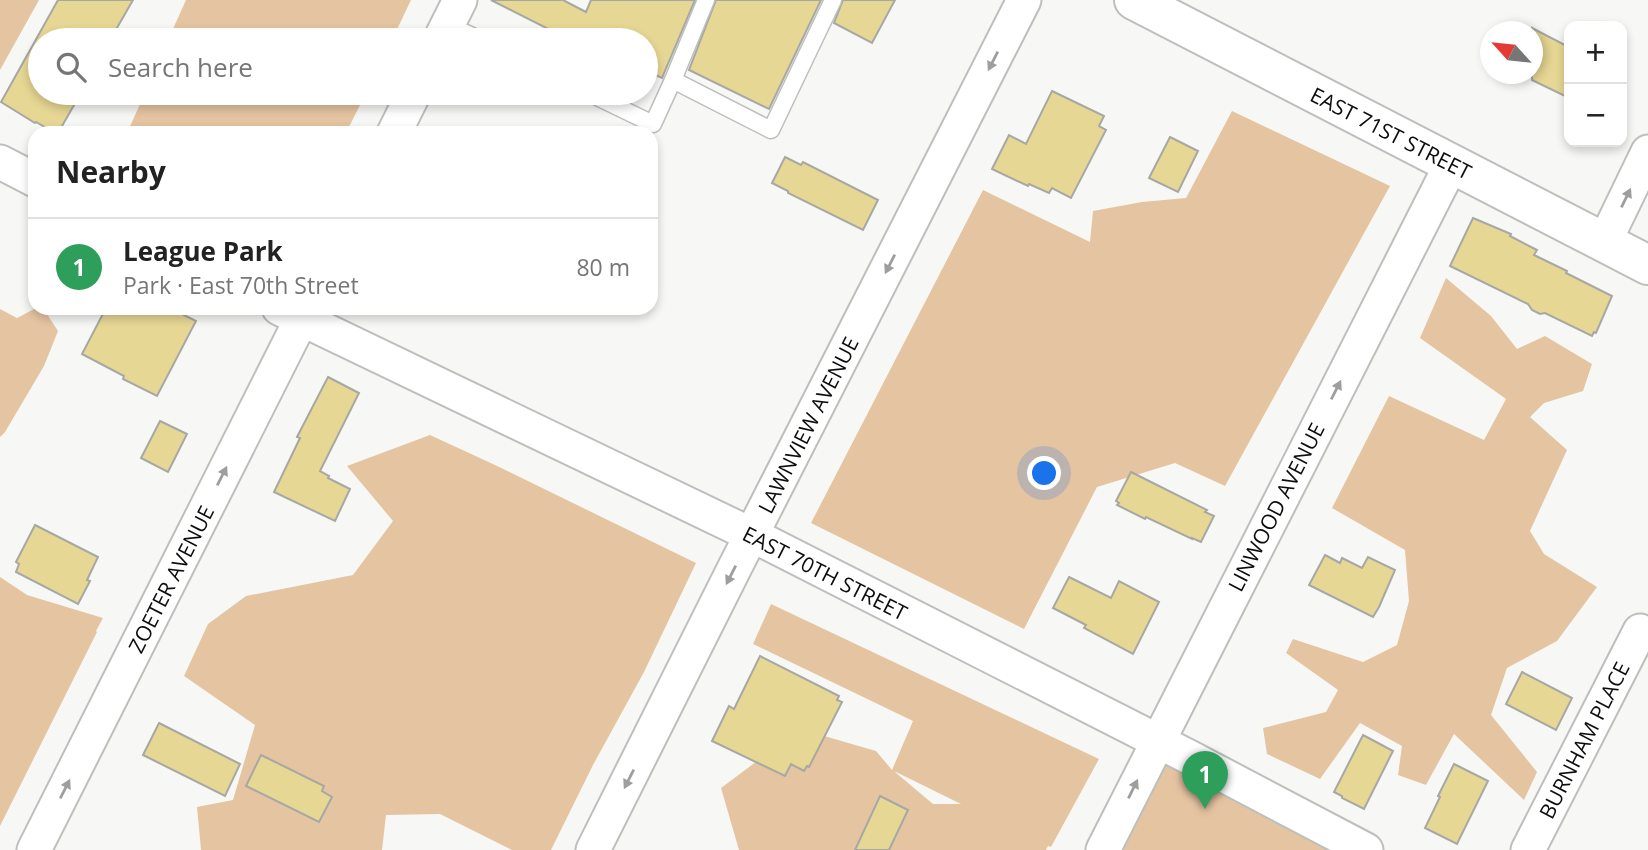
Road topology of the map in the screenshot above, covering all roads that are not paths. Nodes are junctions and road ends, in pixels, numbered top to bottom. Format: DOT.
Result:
graph roads {
  1 [pos="706,0"];
  2 [pos="833,0"];
  3 [pos="1024,0"];
  4 [pos="1146,3"];
  5 [pos="673,80"];
  6 [pos="408,105"];
  7 [pos="614,105"];
  8 [pos="398,126"];
  9 [pos="1648,152"];
  10 [pos="0,162"];
  11 [pos="1451,165"];
  12 [pos="28,176"];
  13 [pos="1604,243"];
  14 [pos="1648,265"];
  15 [pos="295,315"];
  16 [pos="302,315"];
  17 [pos="752,535"];
  18 [pos="1640,631"];
  19 [pos="1157,741"];
  20 [pos="34,850"];
  21 [pos="593,850"];
  22 [pos="1103,850"];
  23 [pos="1366,850"];
  24 [pos="1528,850"];
  1 -- 5 [label="lane"];
  2 -- 5 [label="lane"];
  3 -- 17 [label="street, LAWNVIEW AVENUE, one-way"];
  4 -- 11 [label="street, EAST 71ST STREET"];
  5 -- 7 [label="lane"];
  6 -- 8 [label="street"];
  13 -- 9 [label="street, one-way"];
  10 -- 12 [label="street"];
  11 -- 13 [label="street, EAST 71ST STREET"];
  19 -- 11 [label="street, LINWOOD AVENUE, one-way"];
  13 -- 14 [label="street, EAST 71ST STREET"];
  20 -- 15 [label="street, ZOETER AVENUE, one-way"];
  16 -- 17 [label="street, EAST 70TH STREET"];
  17 -- 19 [label="street, EAST 70TH STREET"];
  17 -- 21 [label="street, LAWNVIEW AVENUE, one-way"];
  18 -- 24 [label="street, BURNHAM PLACE"];
  22 -- 19 [label="street, LINWOOD AVENUE, one-way"];
  19 -- 23 [label="street, EAST 70TH STREET"];
}
